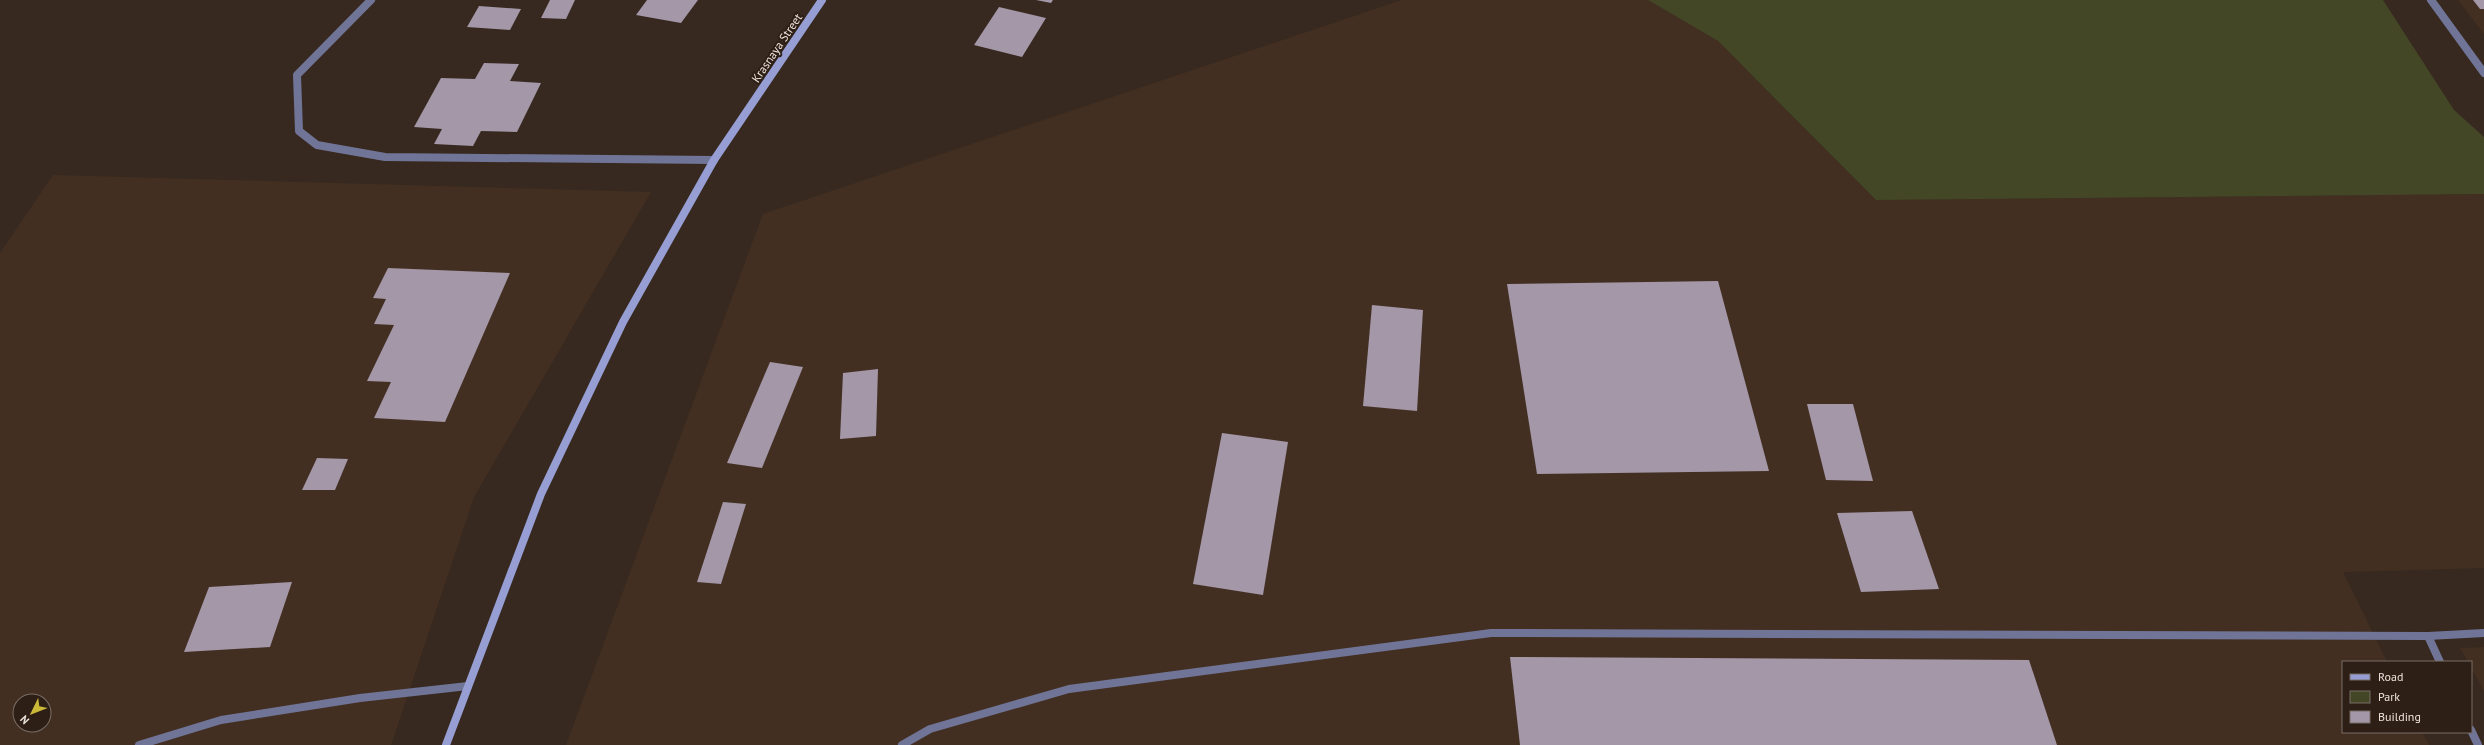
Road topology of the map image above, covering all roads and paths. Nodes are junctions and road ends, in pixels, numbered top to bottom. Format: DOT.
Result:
graph roads {
  1 [pos="371,0"];
  2 [pos="822,0"];
  3 [pos="2431,0"];
  4 [pos="2484,73"];
  5 [pos="714,160"];
  6 [pos="2484,633"];
  7 [pos="2428,636"];
  8 [pos="2440,661"];
  9 [pos="468,686"];
  10 [pos="2472,732"];
  11 [pos="139,745"];
  12 [pos="446,745"];
  13 [pos="902,745"];
  14 [pos="2478,745"];
  1 -- 5 [label="street"];
  2 -- 5 [label="main road, Krasnaya Street"];
  3 -- 4 [label="street"];
  5 -- 9 [label="main road, Krasnaya Street"];
  6 -- 7 [label="street"];
  7 -- 8 [label="street"];
  7 -- 13 [label="street"];
  9 -- 11 [label="street"];
  9 -- 12 [label="main road, Krasnaya Street"];
  10 -- 14 [label="street"];
}
